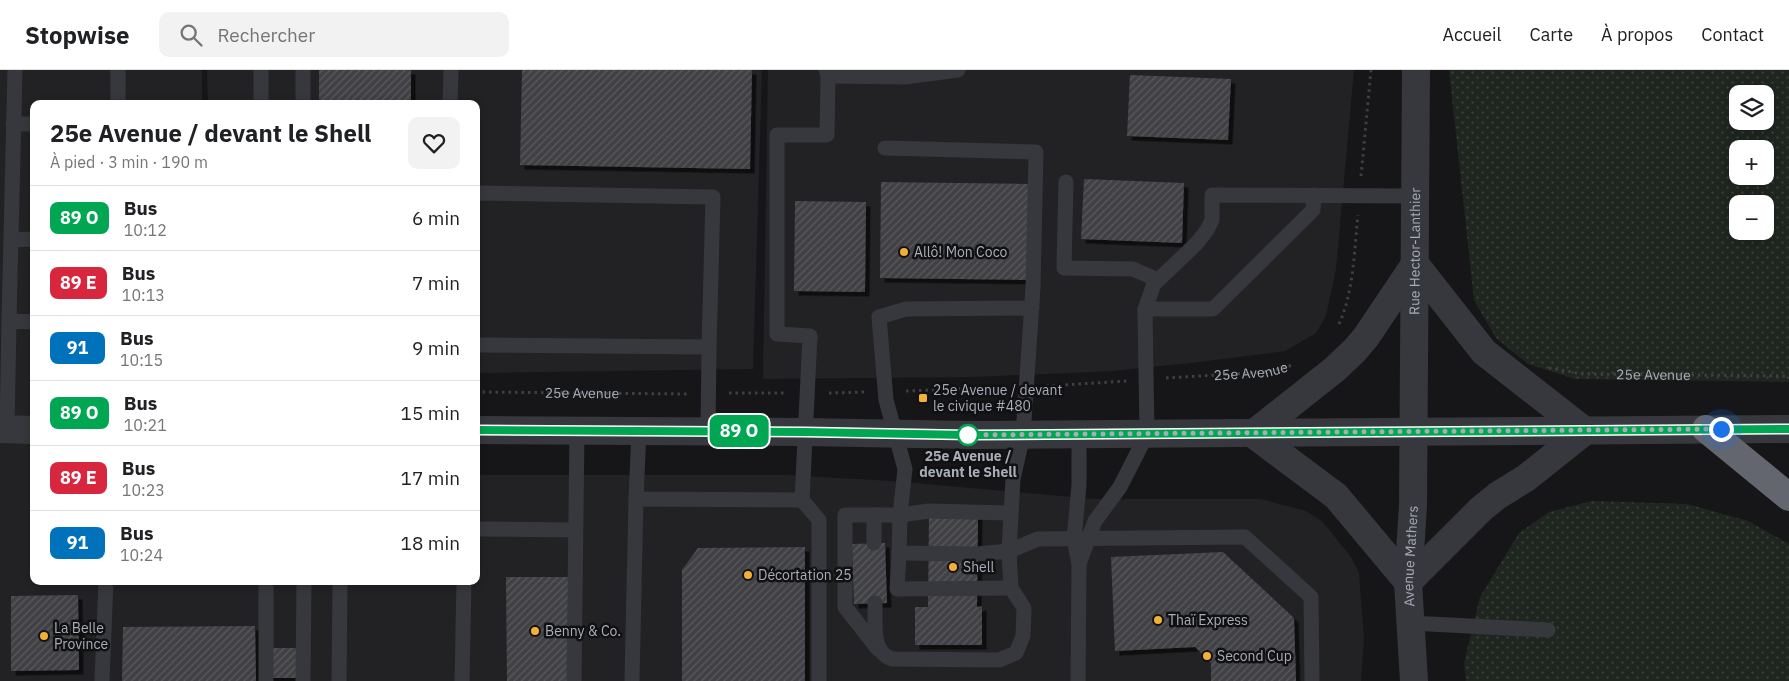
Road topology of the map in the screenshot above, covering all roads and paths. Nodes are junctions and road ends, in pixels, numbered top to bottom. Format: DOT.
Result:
graph roads {
  1 [pos="15,70"];
  2 [pos="118,70"];
  3 [pos="261,70"];
  4 [pos="303,70"];
  5 [pos="451,70"];
  6 [pos="958,70"];
  7 [pos="1371,70"];
  8 [pos="1416,70"];
  9 [pos="827,73"];
  10 [pos="118,100"];
  11 [pos="261,100"];
  12 [pos="303,100"];
  13 [pos="450,100"];
  14 [pos="13,124"];
  15 [pos="30,124"];
  16 [pos="886,148"];
  17 [pos="1066,182"];
  18 [pos="1360,183"];
  19 [pos="480,193"];
  20 [pos="1314,195"];
  21 [pos="1415,196"];
  22 [pos="1359,208"];
  23 [pos="30,239"];
  24 [pos="11,240"];
  25 [pos="1415,264"];
  26 [pos="1158,280"];
  27 [pos="1032,308"];
  28 [pos="1145,309"];
  29 [pos="9,321"];
  30 [pos="30,322"];
  31 [pos="1337,328"];
  32 [pos="480,345"];
  33 [pos="709,347"];
  34 [pos="1300,363"];
  35 [pos="1547,367"];
  36 [pos="1789,376"];
  37 [pos="1167,378"];
  38 [pos="1122,381"];
  39 [pos="1010,387"];
  40 [pos="1041,387"];
  41 [pos="480,392"];
  42 [pos="873,392"];
  43 [pos="897,392"];
  44 [pos="728,393"];
  45 [pos="786,393"];
  46 [pos="831,393"];
  47 [pos="688,394"];
  48 [pos="1706,429"];
  49 [pos="1789,429"];
  50 [pos="4,430"];
  51 [pos="30,430"];
  52 [pos="480,430"];
  53 [pos="577,430"];
  54 [pos="639,430"];
  55 [pos="1585,430"];
  56 [pos="708,431"];
  57 [pos="805,432"];
  58 [pos="1414,432"];
  59 [pos="895,434"];
  60 [pos="1079,434"];
  61 [pos="1147,434"];
  62 [pos="1254,434"];
  63 [pos="1022,435"];
  64 [pos="1789,497"];
  65 [pos="636,499"];
  66 [pos="802,500"];
  67 [pos="1010,513"];
  68 [pos="874,515"];
  69 [pos="900,515"];
  70 [pos="480,529"];
  71 [pos="575,530"];
  72 [pos="1080,539"];
  73 [pos="874,543"];
  74 [pos="1010,551"];
  75 [pos="899,553"];
  76 [pos="1408,582"];
  77 [pos="106,585"];
  78 [pos="266,585"];
  79 [pos="304,585"];
  80 [pos="340,585"];
  81 [pos="464,585"];
  82 [pos="1011,588"];
  83 [pos="875,603"];
  84 [pos="1410,623"];
  85 [pos="1548,630"];
  86 [pos="879,650"];
  87 [pos="102,681"];
  88 [pos="266,681"];
  89 [pos="303,681"];
  90 [pos="339,681"];
  91 [pos="462,681"];
  92 [pos="574,681"];
  93 [pos="632,681"];
  94 [pos="819,681"];
  95 [pos="1078,681"];
  96 [pos="1312,681"];
  97 [pos="1414,681"];
  1 -- 14 [label="lane"];
  2 -- 10 [label="lane"];
  3 -- 11 [label="lane"];
  4 -- 12 [label="lane"];
  5 -- 13 [label="lane"];
  6 -- 9 [label="lane"];
  7 -- 18 [label="path"];
  8 -- 21 [label="street, Rue Hector-Lanthier"];
  9 -- 57 [label="lane"];
  14 -- 15 [label="lane"];
  14 -- 24 [label="lane"];
  16 -- 27 [label="lane"];
  17 -- 26 [label="lane"];
  19 -- 33 [label="lane"];
  20 -- 21 [label="lane"];
  20 -- 26 [label="lane"];
  20 -- 28 [label="lane"];
  21 -- 25 [label="street, Rue Hector-Lanthier"];
  22 -- 31 [label="path"];
  23 -- 24 [label="lane"];
  24 -- 29 [label="lane"];
  25 -- 55 [label="street"];
  25 -- 58 [label="street, Rue Hector-Lanthier"];
  25 -- 62 [label="street"];
  26 -- 28 [label="lane"];
  27 -- 59 [label="lane"];
  27 -- 63 [label="lane"];
  28 -- 61 [label="lane"];
  29 -- 30 [label="lane"];
  29 -- 50 [label="lane"];
  32 -- 33 [label="lane"];
  33 -- 56 [label="lane"];
  34 -- 37 [label="path, 25e Avenue"];
  35 -- 36 [label="path, 25e Avenue"];
  38 -- 40 [label="path"];
  39 -- 43 [label="path"];
  41 -- 47 [label="path, 25e Avenue"];
  42 -- 46 [label="path"];
  44 -- 45 [label="path"];
  48 -- 49 [label="street"];
  48 -- 55 [label="street"];
  48 -- 64 [label="highway"];
  50 -- 51 [label="street"];
  52 -- 53 [label="street"];
  53 -- 54 [label="street"];
  53 -- 71 [label="lane"];
  54 -- 56 [label="street"];
  54 -- 65 [label="lane"];
  55 -- 58 [label="street"];
  55 -- 76 [label="street"];
  56 -- 57 [label="street"];
  57 -- 59 [label="street"];
  57 -- 66 [label="lane"];
  58 -- 62 [label="street"];
  58 -- 76 [label="street, Avenue Mathers"];
  59 -- 63 [label="street"];
  59 -- 69 [label="lane"];
  60 -- 61 [label="street"];
  60 -- 63 [label="street"];
  60 -- 72 [label="lane"];
  61 -- 62 [label="street"];
  61 -- 72 [label="lane"];
  62 -- 76 [label="street"];
  63 -- 67 [label="lane"];
  65 -- 66 [label="lane"];
  65 -- 93 [label="lane"];
  66 -- 94 [label="lane"];
  67 -- 69 [label="lane"];
  67 -- 74 [label="lane"];
  68 -- 69 [label="lane"];
  68 -- 73 [label="lane"];
  68 -- 86 [label="lane"];
  69 -- 75 [label="lane"];
  70 -- 71 [label="lane"];
  71 -- 92 [label="lane"];
  72 -- 74 [label="lane"];
  72 -- 95 [label="lane"];
  72 -- 96 [label="lane"];
  74 -- 75 [label="lane"];
  74 -- 82 [label="lane"];
  75 -- 82 [label="lane"];
  76 -- 84 [label="street, Avenue Mathers"];
  77 -- 87 [label="lane"];
  78 -- 88 [label="lane"];
  79 -- 89 [label="lane"];
  80 -- 90 [label="lane"];
  81 -- 91 [label="lane"];
  82 -- 86 [label="lane"];
  83 -- 86 [label="lane"];
  84 -- 85 [label="lane"];
  84 -- 97 [label="street, Avenue Mathers"];
}
